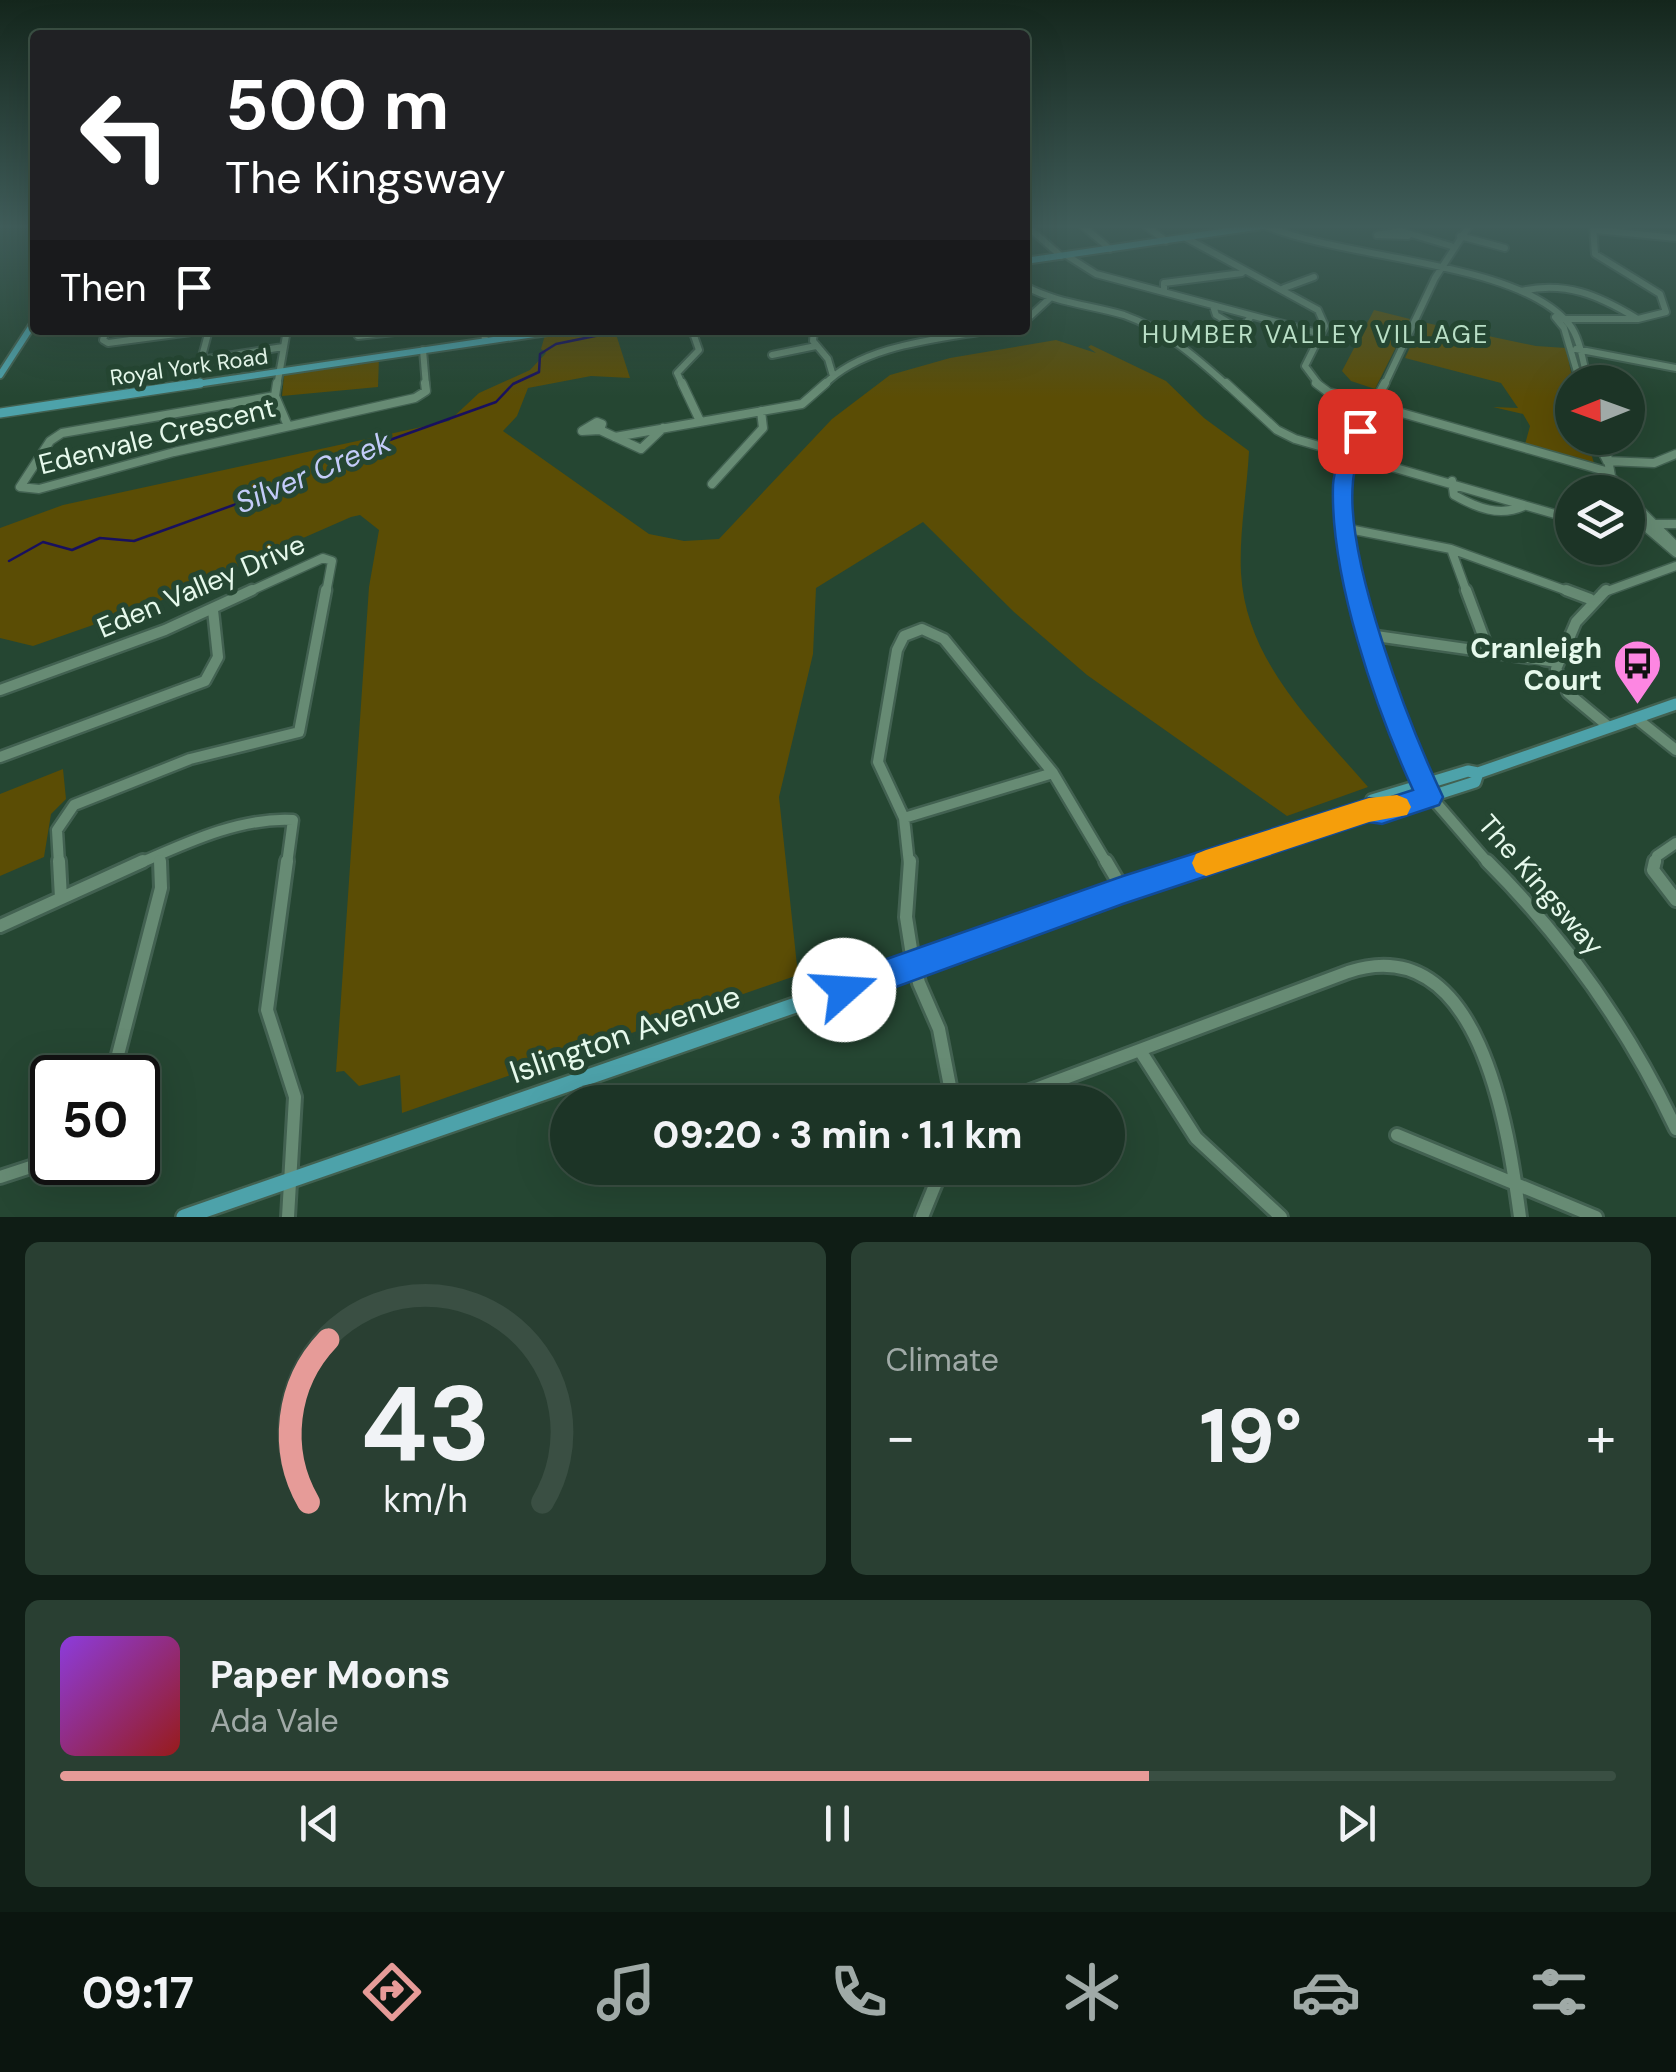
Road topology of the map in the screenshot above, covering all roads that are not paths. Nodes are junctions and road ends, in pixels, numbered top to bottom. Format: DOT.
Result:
graph roads {
  1 [pos="1137,283"];
  2 [pos="1188,283"];
  3 [pos="1270,283"];
  4 [pos="1298,283"];
  5 [pos="1434,283"];
  6 [pos="1485,283"];
  7 [pos="1642,283"];
  8 [pos="1164,287"];
  9 [pos="1030,288"];
  10 [pos="1283,288"];
  11 [pos="1518,292"];
  12 [pos="1050,298"];
  13 [pos="1213,306"];
  14 [pos="1663,315"];
  15 [pos="1030,316"];
  16 [pos="1251,316"];
  17 [pos="1562,319"];
  18 [pos="1638,319"];
  19 [pos="1676,320"];
  20 [pos="30,329"];
  21 [pos="1321,334"];
  22 [pos="104,335"];
  23 [pos="169,335"];
  24 [pos="206,335"];
  25 [pos="286,335"];
  26 [pos="484,335"];
  27 [pos="523,335"];
  28 [pos="694,335"];
  29 [pos="815,335"];
  30 [pos="947,335"];
  31 [pos="485,340"];
  32 [pos="816,346"];
  33 [pos="283,347"];
  34 [pos="1574,348"];
  35 [pos="422,350"];
  36 [pos="772,356"];
  37 [pos="1577,365"];
  38 [pos="1581,365"];
  39 [pos="1676,368"];
  40 [pos="278,372"];
  41 [pos="0,375"];
  42 [pos="833,376"];
  43 [pos="275,396"];
  44 [pos="1372,408"];
  45 [pos="761,411"];
  46 [pos="0,413"];
  47 [pos="700,421"];
  48 [pos="288,426"];
  49 [pos="663,428"];
  50 [pos="600,430"];
  51 [pos="615,437"];
  52 [pos="1676,454"];
  53 [pos="1352,455"];
  54 [pos="1600,455"];
  55 [pos="1606,455"];
  56 [pos="1607,461"];
  57 [pos="1609,473"];
  58 [pos="1452,481"];
  59 [pos="712,484"];
  60 [pos="1524,506"];
  61 [pos="1555,514"];
  62 [pos="1645,524"];
  63 [pos="1676,524"];
  64 [pos="1645,525"];
  65 [pos="1645,525"];
  66 [pos="1344,528"];
  67 [pos="1676,546"];
  68 [pos="1450,549"];
  69 [pos="1676,553"];
  70 [pos="1676,566"];
  71 [pos="1590,600"];
  72 [pos="212,610"];
  73 [pos="1369,634"];
  74 [pos="1488,649"];
  75 [pos="1557,662"];
  76 [pos="0,690"];
  77 [pos="1676,704"];
  78 [pos="1636,718"];
  79 [pos="1610,728"];
  80 [pos="1676,750"];
  81 [pos="0,757"];
  82 [pos="1053,773"];
  83 [pos="1478,773"];
  84 [pos="1420,785"];
  85 [pos="1429,797"];
  86 [pos="1369,810"];
  87 [pos="904,818"];
  88 [pos="1676,843"];
  89 [pos="160,855"];
  90 [pos="1123,890"];
  91 [pos="61,898"];
  92 [pos="1676,900"];
  93 [pos="0,926"];
  94 [pos="915,966"];
  95 [pos="1140,1052"];
  96 [pos="118,1055"];
  97 [pos="949,1085"];
  98 [pos="1048,1085"];
  99 [pos="1676,1130"];
  100 [pos="1397,1135"];
  101 [pos="30,1167"];
  102 [pos="0,1176"];
  103 [pos="290,1180"];
  104 [pos="935,1185"];
  105 [pos="1516,1186"];
  106 [pos="184,1217"];
  107 [pos="288,1217"];
  108 [pos="922,1217"];
  109 [pos="1281,1217"];
  110 [pos="1520,1217"];
  111 [pos="1596,1217"];
  1 -- 8 [label="street"];
  2 -- 8 [label="street"];
  3 -- 10 [label="street"];
  4 -- 10 [label="street"];
  5 -- 44 [label="street, The Kingsway"];
  6 -- 11 [label="street"];
  7 -- 14 [label="street"];
  8 -- 13 [label="street"];
  9 -- 12 [label="street"];
  10 -- 21 [label="street"];
  11 -- 17 [label="street"];
  11 -- 18 [label="street"];
  12 -- 15 [label="street"];
  12 -- 53 [label="street"];
  13 -- 16 [label="street"];
  13 -- 16 [label="street"];
  14 -- 18 [label="street"];
  14 -- 19 [label="street"];
  16 -- 21 [label="street"];
  17 -- 18 [label="street"];
  17 -- 34 [label="street"];
  20 -- 41 [label="main road"];
  21 -- 44 [label="street"];
  22 -- 23 [label="street"];
  24 -- 33 [label="street"];
  25 -- 33 [label="street"];
  26 -- 31 [label="street"];
  27 -- 31 [label="main road, Royal York Road"];
  28 -- 47 [label="street"];
  29 -- 32 [label="street"];
  30 -- 42 [label="street"];
  31 -- 35 [label="main road, Royal York Road"];
  32 -- 36 [label="street"];
  32 -- 42 [label="street"];
  33 -- 40 [label="street"];
  34 -- 37 [label="street"];
  34 -- 38 [label="street"];
  34 -- 39 [label="street"];
  35 -- 40 [label="main road, Royal York Road"];
  35 -- 48 [label="street, Edenvale Crescent"];
  40 -- 43 [label="street"];
  40 -- 46 [label="main road, Royal York Road"];
  42 -- 45 [label="street"];
  43 -- 48 [label="street"];
  43 -- 48 [label="street, Edenvale Crescent"];
  44 -- 53 [label="street, The Kingsway"];
  44 -- 57 [label="street"];
  45 -- 47 [label="street"];
  45 -- 59 [label="street"];
  47 -- 49 [label="street"];
  49 -- 51 [label="street"];
  49 -- 51 [label="street"];
  50 -- 51 [label="street"];
  52 -- 56 [label="street"];
  53 -- 58 [label="street"];
  53 -- 66 [label="street, The Kingsway"];
  54 -- 56 [label="street"];
  55 -- 56 [label="street"];
  56 -- 57 [label="street"];
  58 -- 60 [label="street"];
  58 -- 60 [label="street"];
  60 -- 61 [label="street"];
  62 -- 63 [label="street"];
  64 -- 67 [label="street"];
  65 -- 69 [label="street"];
  66 -- 68 [label="street"];
  66 -- 73 [label="street, The Kingsway"];
  68 -- 71 [label="street"];
  68 -- 74 [label="street"];
  70 -- 71 [label="street"];
  71 -- 75 [label="street"];
  72 -- 76 [label="street, Eden Valley Drive"];
  72 -- 81 [label="street"];
  72 -- 91 [label="street, Eden Valley Drive"];
  73 -- 74 [label="street"];
  73 -- 84 [label="street, The Kingsway"];
  74 -- 75 [label="street"];
  75 -- 79 [label="street"];
  77 -- 78 [label="main road, Islington Avenue"];
  78 -- 79 [label="main road, Islington Avenue"];
  78 -- 80 [label="street"];
  79 -- 83 [label="main road, Islington Avenue"];
  82 -- 87 [label="street"];
  82 -- 87 [label="street"];
  82 -- 90 [label="street"];
  83 -- 84 [label="main road, Islington Avenue"];
  83 -- 85 [label="main road, Islington Avenue"];
  84 -- 85 [label="street, The Kingsway"];
  84 -- 86 [label="main road, Islington Avenue"];
  85 -- 86 [label="main road, Islington Avenue"];
  85 -- 99 [label="street, The Kingsway"];
  86 -- 90 [label="main road, Islington Avenue"];
  87 -- 94 [label="street"];
  88 -- 92 [label="street"];
  89 -- 91 [label="street"];
  89 -- 96 [label="street"];
  89 -- 103 [label="street"];
  90 -- 94 [label="main road, Islington Avenue"];
  91 -- 93 [label="street"];
  94 -- 97 [label="street"];
  94 -- 103 [label="main road, Islington Avenue"];
  95 -- 98 [label="street"];
  95 -- 105 [label="street"];
  95 -- 109 [label="street"];
  100 -- 105 [label="street"];
  101 -- 102 [label="street"];
  103 -- 106 [label="main road, Islington Avenue"];
  103 -- 107 [label="street"];
  104 -- 108 [label="street"];
  105 -- 110 [label="street"];
  105 -- 111 [label="street"];
}
